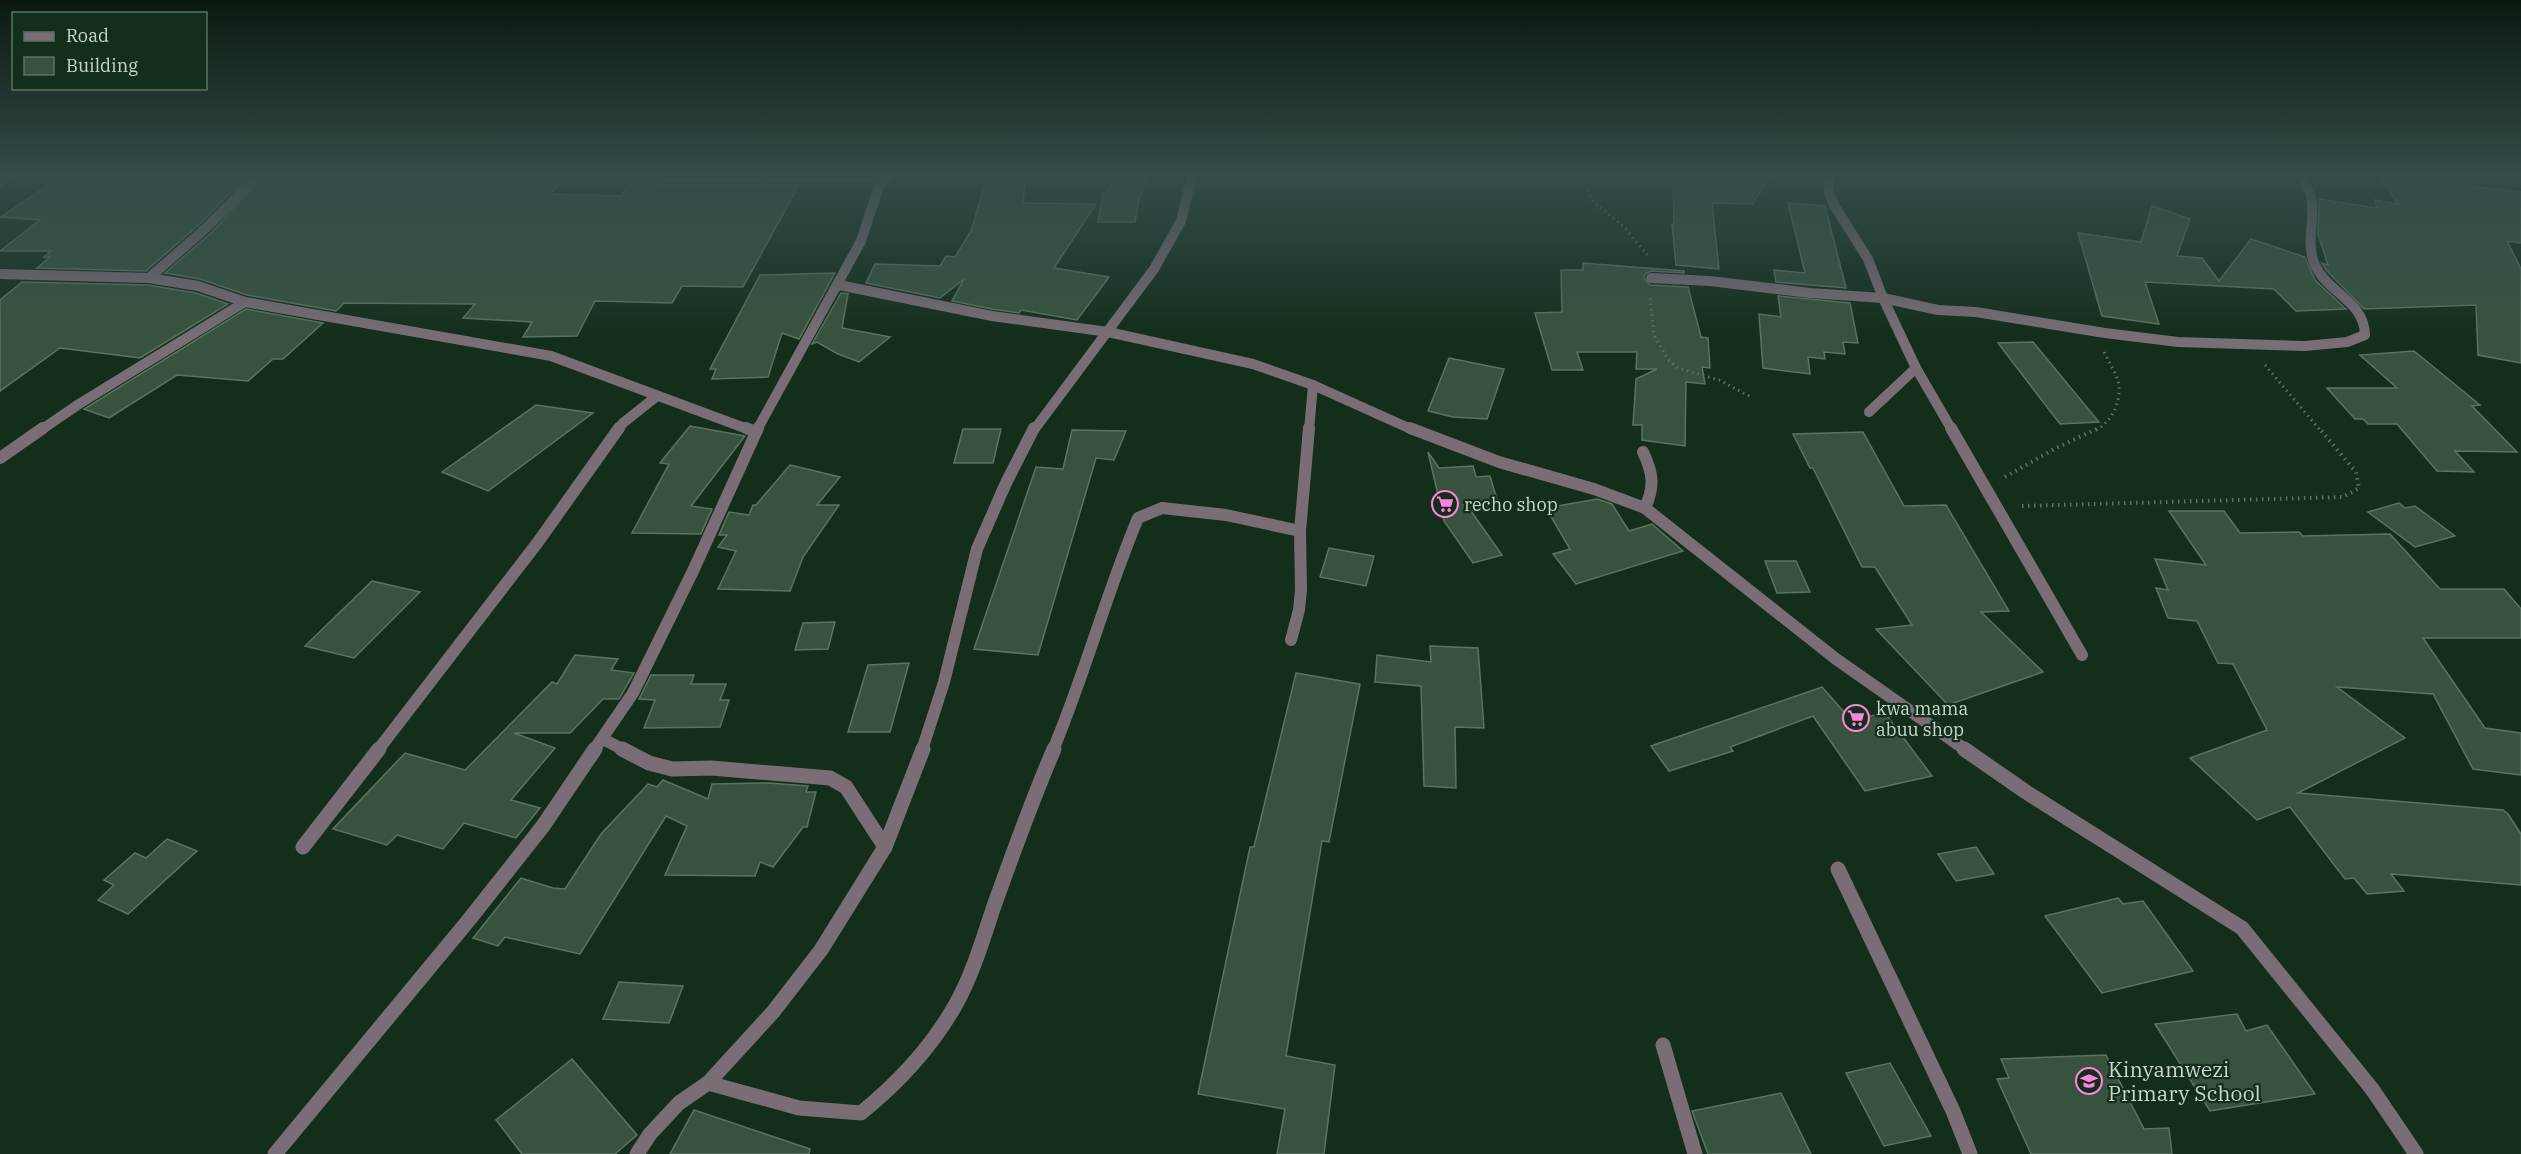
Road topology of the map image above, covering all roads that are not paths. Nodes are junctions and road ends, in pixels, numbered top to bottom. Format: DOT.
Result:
graph roads {
  1 [pos="205,229"];
  2 [pos="865,229"];
  3 [pos="1176,229"];
  4 [pos="1849,229"];
  5 [pos="2311,229"];
  6 [pos="0,274"];
  7 [pos="149,278"];
  8 [pos="1651,278"];
  9 [pos="839,285"];
  10 [pos="1883,298"];
  11 [pos="245,302"];
  12 [pos="1107,332"];
  13 [pos="1916,368"];
  14 [pos="1313,385"];
  15 [pos="657,396"];
  16 [pos="1869,412"];
  17 [pos="756,432"];
  18 [pos="1643,452"];
  19 [pos="0,459"];
  20 [pos="1645,508"];
  21 [pos="1300,531"];
  22 [pos="1291,640"];
  23 [pos="2082,655"];
  24 [pos="603,739"];
  25 [pos="303,847"];
  26 [pos="885,848"];
  27 [pos="1838,869"];
  28 [pos="1663,1045"];
  29 [pos="708,1083"];
  30 [pos="275,1154"];
  31 [pos="637,1154"];
  32 [pos="1695,1154"];
  33 [pos="1970,1154"];
  34 [pos="2416,1154"];
  1 -- 7 [label="street"];
  2 -- 9 [label="street"];
  3 -- 12 [label="street"];
  4 -- 10 [label="street"];
  5 -- 10 [label="street"];
  6 -- 7 [label="street"];
  7 -- 11 [label="street"];
  8 -- 10 [label="street"];
  9 -- 12 [label="street"];
  9 -- 17 [label="street"];
  10 -- 13 [label="street"];
  11 -- 15 [label="street"];
  11 -- 19 [label="street"];
  12 -- 14 [label="street"];
  12 -- 26 [label="street"];
  13 -- 16 [label="street"];
  13 -- 23 [label="street"];
  14 -- 20 [label="street"];
  14 -- 21 [label="street"];
  15 -- 17 [label="street"];
  15 -- 25 [label="street"];
  17 -- 24 [label="street"];
  18 -- 20 [label="street"];
  20 -- 34 [label="street"];
  21 -- 22 [label="street"];
  21 -- 29 [label="street"];
  24 -- 26 [label="street"];
  24 -- 30 [label="street"];
  26 -- 29 [label="street"];
  27 -- 33 [label="street"];
  28 -- 32 [label="street"];
  29 -- 31 [label="street"];
}
